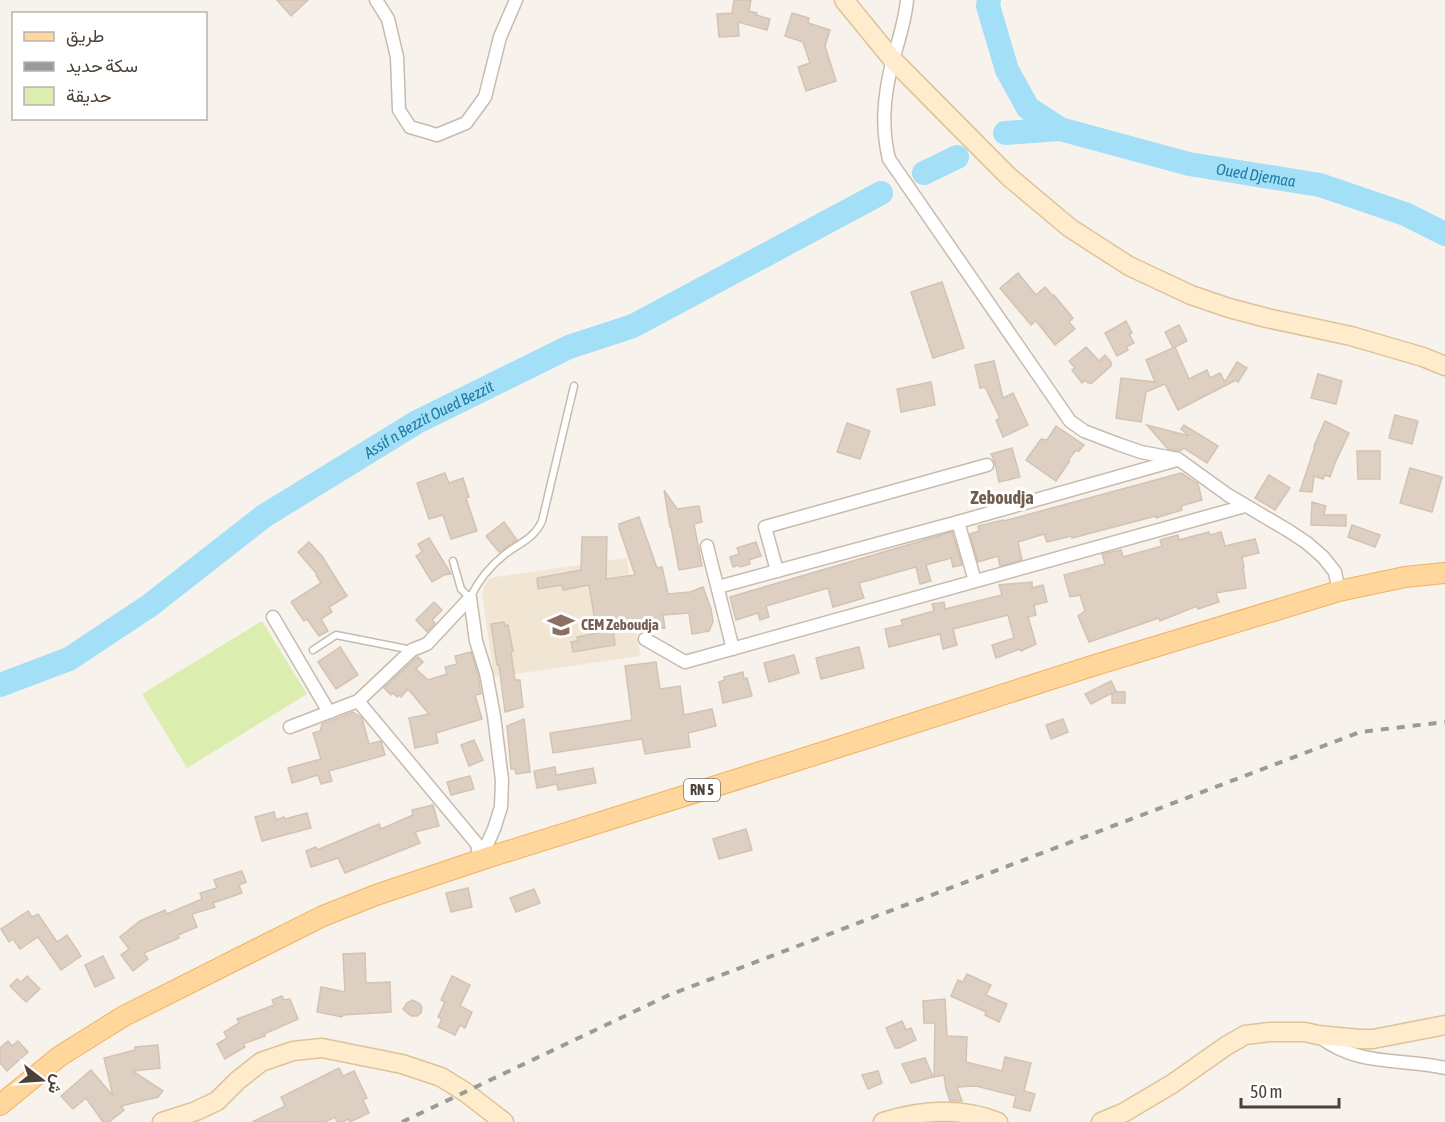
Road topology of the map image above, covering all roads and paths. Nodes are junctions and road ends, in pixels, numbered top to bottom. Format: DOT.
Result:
graph roads {
  1 [pos="376,0"];
  2 [pos="516,0"];
  3 [pos="844,0"];
  4 [pos="907,0"];
  5 [pos="893,60"];
  6 [pos="1445,366"];
  7 [pos="573,386"];
  8 [pos="1178,459"];
  9 [pos="987,465"];
  10 [pos="1245,506"];
  11 [pos="958,522"];
  12 [pos="708,546"];
  13 [pos="453,561"];
  14 [pos="777,571"];
  15 [pos="1445,573"];
  16 [pos="975,581"];
  17 [pos="718,587"];
  18 [pos="1340,591"];
  19 [pos="470,598"];
  20 [pos="273,617"];
  21 [pos="645,639"];
  22 [pos="733,649"];
  23 [pos="313,650"];
  24 [pos="412,650"];
  25 [pos="358,701"];
  26 [pos="329,712"];
  27 [pos="290,727"];
  28 [pos="480,860"];
  29 [pos="1445,1025"];
  30 [pos="1318,1035"];
  31 [pos="1445,1068"];
  32 [pos="0,1105"];
  33 [pos="162,1122"];
  34 [pos="504,1122"];
  35 [pos="883,1122"];
  36 [pos="998,1122"];
  37 [pos="1101,1122"];
  1 -- 2 [label="street"];
  3 -- 5 [label="main road"];
  4 -- 5 [label="street"];
  5 -- 6 [label="main road"];
  5 -- 8 [label="street"];
  7 -- 19 [label="lane"];
  8 -- 10 [label="street"];
  8 -- 11 [label="street"];
  9 -- 14 [label="street"];
  10 -- 16 [label="street"];
  10 -- 18 [label="street"];
  11 -- 14 [label="street"];
  11 -- 16 [label="street"];
  12 -- 17 [label="street"];
  13 -- 19 [label="lane"];
  14 -- 17 [label="street"];
  15 -- 18 [label="main road, RN 5"];
  16 -- 22 [label="street"];
  17 -- 22 [label="street"];
  18 -- 28 [label="main road, RN 5"];
  19 -- 24 [label="street"];
  19 -- 28 [label="street"];
  20 -- 26 [label="street"];
  21 -- 22 [label="street"];
  23 -- 24 [label="lane"];
  24 -- 25 [label="street"];
  25 -- 26 [label="street"];
  25 -- 28 [label="street"];
  26 -- 27 [label="street"];
  28 -- 32 [label="main road, RN 5"];
  29 -- 30 [label="main road"];
  30 -- 31 [label="street"];
  30 -- 37 [label="main road"];
  33 -- 34 [label="main road"];
  35 -- 36 [label="main road"];
}
